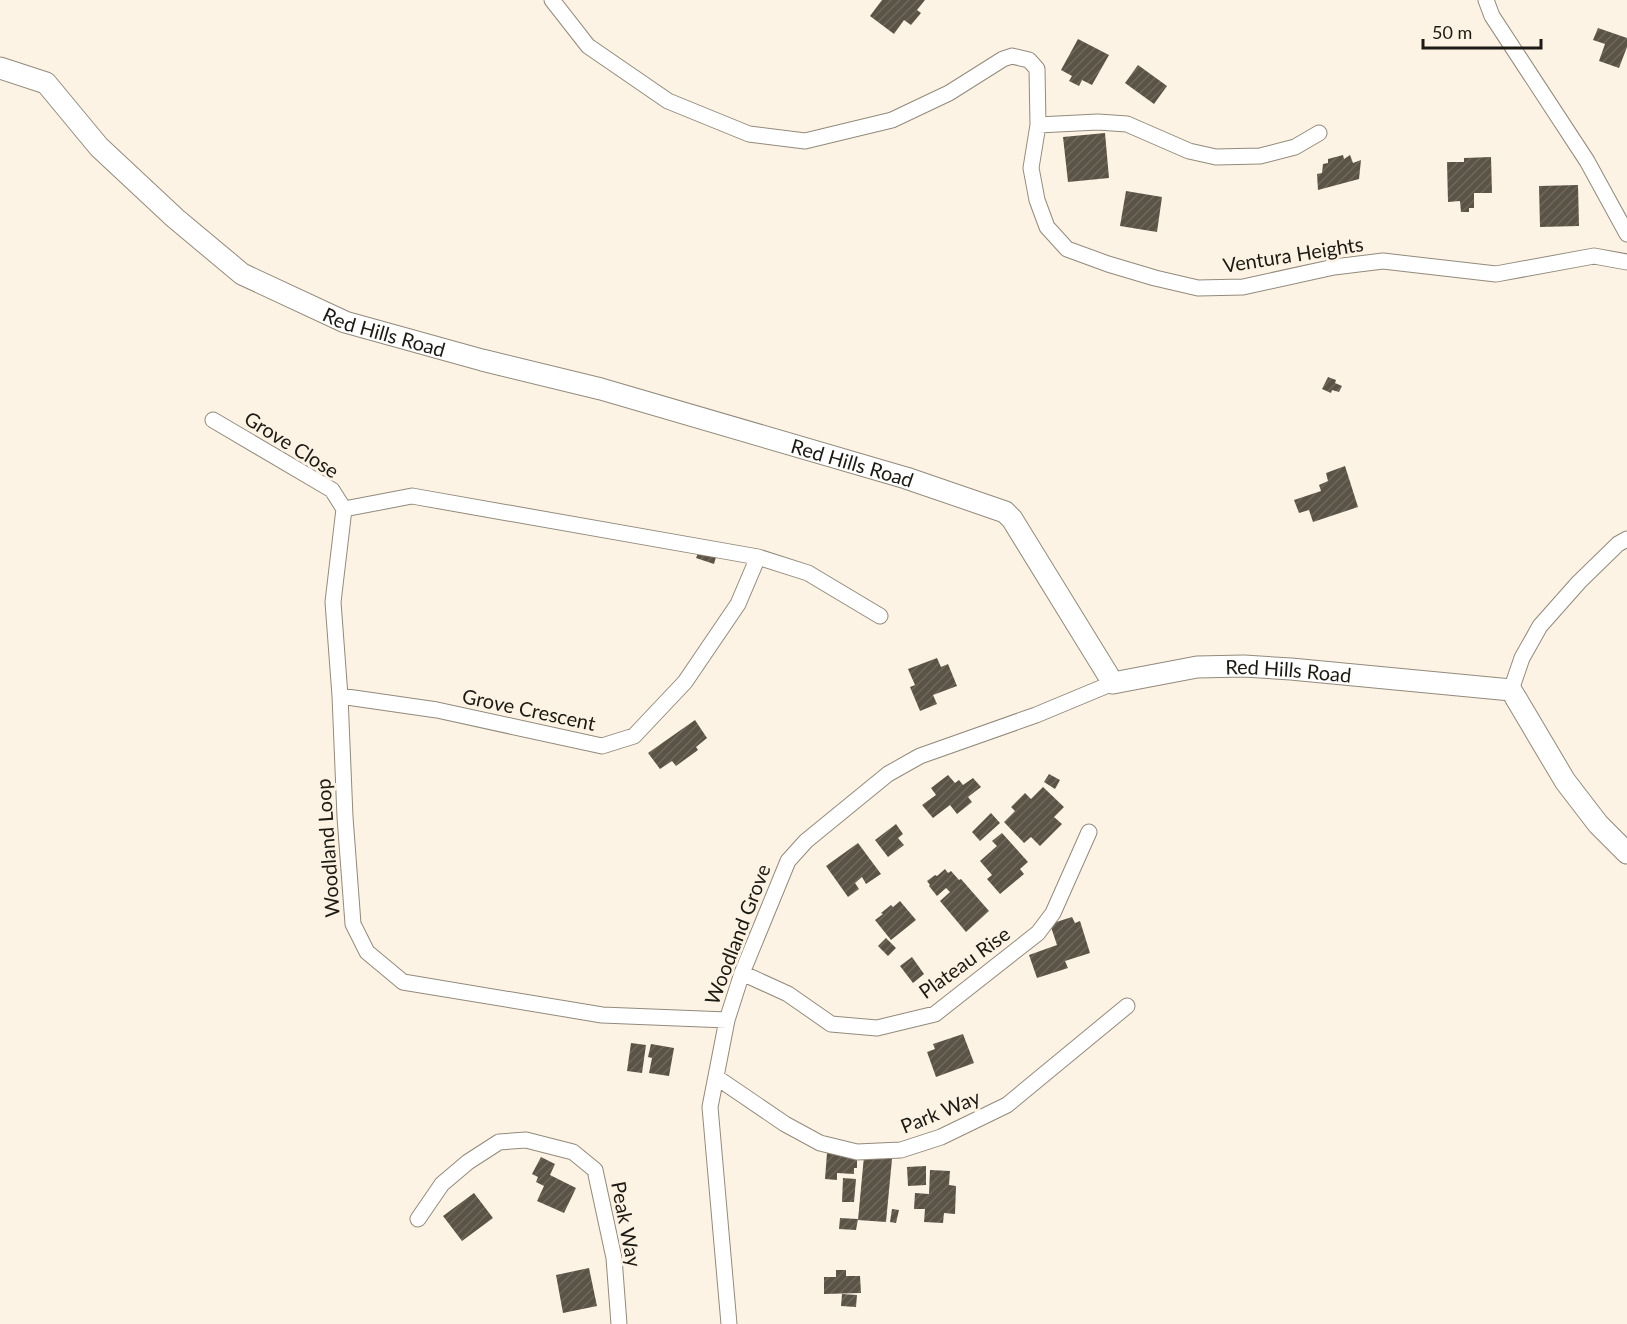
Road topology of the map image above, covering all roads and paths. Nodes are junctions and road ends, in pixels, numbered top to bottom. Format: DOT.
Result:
graph roads {
  1 [pos="552,0"];
  2 [pos="1486,0"];
  3 [pos="0,68"];
  4 [pos="1038,125"];
  5 [pos="1319,132"];
  6 [pos="1627,234"];
  7 [pos="1627,262"];
  8 [pos="213,420"];
  9 [pos="344,509"];
  10 [pos="1627,539"];
  11 [pos="758,557"];
  12 [pos="880,616"];
  13 [pos="1113,683"];
  14 [pos="1510,690"];
  15 [pos="340,696"];
  16 [pos="1089,832"];
  17 [pos="1627,853"];
  18 [pos="742,973"];
  19 [pos="1127,1006"];
  20 [pos="727,1020"];
  21 [pos="716,1077"];
  22 [pos="418,1219"];
  23 [pos="620,1324"];
  24 [pos="729,1324"];
  1 -- 4 [label="street, Ventura Heights"];
  2 -- 6 [label="street"];
  3 -- 13 [label="main road, Red Hills Road"];
  4 -- 5 [label="street"];
  4 -- 7 [label="street, Ventura Heights"];
  8 -- 9 [label="street, Grove Close"];
  9 -- 11 [label="street"];
  9 -- 15 [label="street, Woodland Loop"];
  10 -- 14 [label="street"];
  11 -- 12 [label="street"];
  11 -- 15 [label="street, Grove Crescent"];
  13 -- 14 [label="main road, Red Hills Road"];
  13 -- 18 [label="street, Woodland Grove"];
  14 -- 17 [label="main road"];
  15 -- 20 [label="street, Woodland Loop"];
  16 -- 18 [label="street, Plateau Rise"];
  18 -- 20 [label="street, Woodland Grove"];
  19 -- 21 [label="street, Park Way"];
  20 -- 21 [label="street, Woodland Grove"];
  21 -- 24 [label="street, Woodland Grove"];
  22 -- 23 [label="street, Peak Way"];
}
